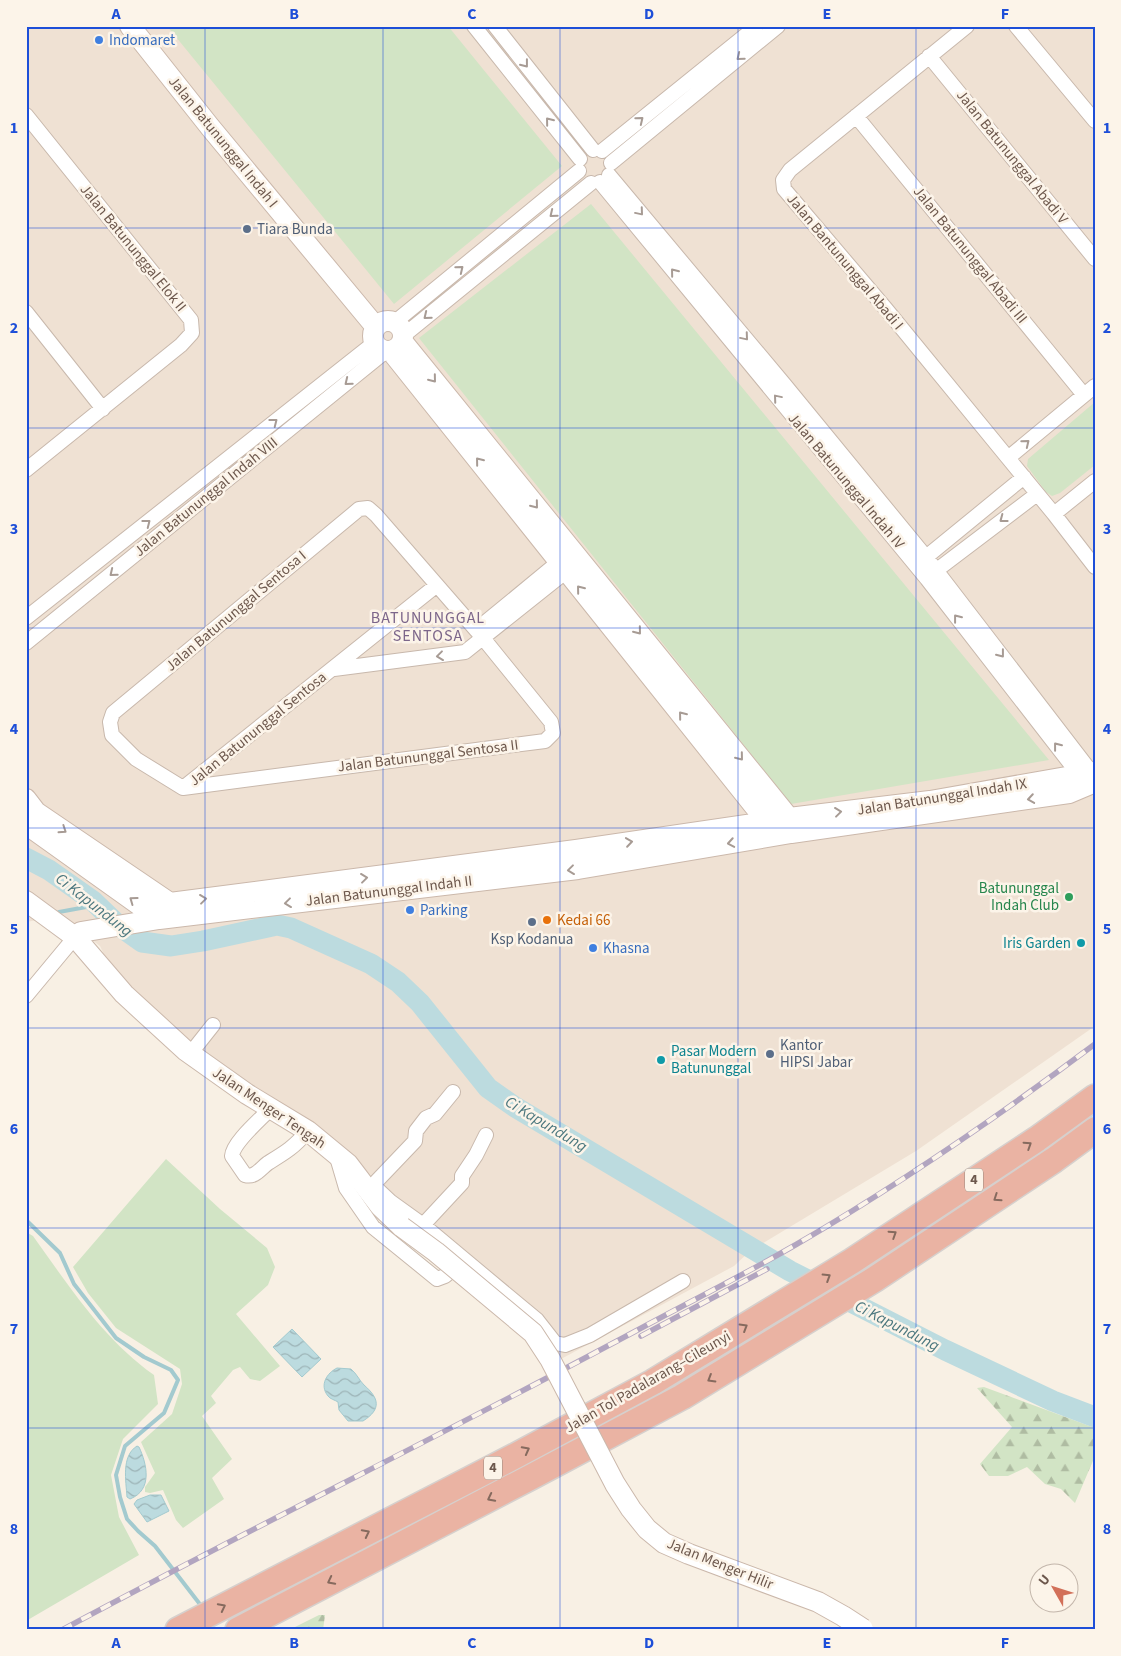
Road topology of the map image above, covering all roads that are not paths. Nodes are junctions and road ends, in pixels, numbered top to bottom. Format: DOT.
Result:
graph roads {
  1 [pos="130,26"];
  2 [pos="145,26"];
  3 [pos="474,26"];
  4 [pos="495,26"];
  5 [pos="757,26"];
  6 [pos="778,26"];
  7 [pos="967,26"];
  8 [pos="1016,26"];
  9 [pos="928,56"];
  10 [pos="26,115"];
  11 [pos="856,116"];
  12 [pos="1095,121"];
  13 [pos="597,150"];
  14 [pos="579,165"];
  15 [pos="603,176"];
  16 [pos="1095,259"];
  17 [pos="26,312"];
  18 [pos="389,336"];
  19 [pos="1090,390"];
  20 [pos="103,409"];
  21 [pos="1008,458"];
  22 [pos="26,470"];
  23 [pos="1024,477"];
  24 [pos="1095,481"];
  25 [pos="1037,494"];
  26 [pos="1054,514"];
  27 [pos="570,561"];
  28 [pos="921,561"];
  29 [pos="1095,567"];
  30 [pos="932,574"];
  31 [pos="437,585"];
  32 [pos="26,618"];
  33 [pos="479,634"];
  34 [pos="26,643"];
  35 [pos="333,669"];
  36 [pos="1090,777"];
  37 [pos="183,788"];
  38 [pos="26,799"];
  39 [pos="26,824"];
  40 [pos="782,827"];
  41 [pos="26,901"];
  42 [pos="157,915"];
  43 [pos="78,934"];
  44 [pos="26,996"];
  45 [pos="214,1025"];
  46 [pos="190,1054"];
  47 [pos="453,1092"];
  48 [pos="1095,1098"];
  49 [pos="271,1108"];
  50 [pos="1095,1130"];
  51 [pos="308,1131"];
  52 [pos="486,1135"];
  53 [pos="342,1159"];
  54 [pos="373,1185"];
  55 [pos="423,1225"];
  56 [pos="464,1260"];
  57 [pos="683,1281"];
  58 [pos="550,1359"];
  59 [pos="178,1630"];
  60 [pos="238,1630"];
  61 [pos="863,1630"];
  1 -- 18 [label="street, Jalan Batununggal Indah I"];
  2 -- 18 [label="street, Jalan Batununggal Indah I"];
  14 -- 3 [label="street, one-way"];
  4 -- 13 [label="street, one-way"];
  13 -- 5 [label="street, one-way"];
  6 -- 15 [label="street, Jalan Batununggal Indah VIII, one-way"];
  7 -- 9 [label="street, Jalan Bantununggal Abadi I"];
  8 -- 12 [label="street"];
  9 -- 11 [label="street, Jalan Bantununggal Abadi I"];
  9 -- 16 [label="street, Jalan Batununggal Abadi V"];
  10 -- 20 [label="street, Jalan Batununggal Elok II"];
  11 -- 19 [label="street, Jalan Batununggal Abadi III"];
  11 -- 21 [label="street, Jalan Bantununggal Abadi I"];
  13 -- 14 [label="street"];
  13 -- 15 [label="street"];
  14 -- 15 [label="street"];
  18 -- 14 [label="street, Jalan Batununggal Indah VIII, one-way"];
  15 -- 18 [label="street, Jalan Batununggal Indah VIII, one-way"];
  15 -- 28 [label="street, Jalan Batununggal Indah IV"];
  17 -- 20 [label="street"];
  18 -- 27 [label="street"];
  32 -- 18 [label="street, Jalan Batununggal Indah VIII, one-way"];
  18 -- 34 [label="street, Jalan Batununggal Indah VIII, one-way"];
  21 -- 19 [label="street, one-way"];
  20 -- 22 [label="street, Jalan Batununggal Elok II"];
  21 -- 23 [label="street"];
  23 -- 25 [label="street"];
  23 -- 28 [label="street"];
  24 -- 26 [label="street"];
  25 -- 26 [label="street"];
  25 -- 30 [label="street, one-way"];
  26 -- 29 [label="street"];
  27 -- 33 [label="street, Jalan Batununggal Sentosa"];
  27 -- 40 [label="street"];
  28 -- 30 [label="street, Jalan Batununggal Indah IV"];
  30 -- 36 [label="street, Jalan Batununggal Indah IV"];
  31 -- 33 [label="street"];
  31 -- 35 [label="street, Jalan Batununggal Sentosa"];
  31 -- 37 [label="street, Jalan Batununggal Sentosa I"];
  33 -- 35 [label="street, Jalan Batununggal Sentosa, one-way"];
  33 -- 37 [label="street, Jalan Batununggal Sentosa II"];
  35 -- 37 [label="street, Jalan Batununggal Sentosa"];
  36 -- 40 [label="street, Jalan Batununggal Indah IX"];
  38 -- 42 [label="street, one-way"];
  42 -- 39 [label="street, one-way"];
  40 -- 42 [label="street, Jalan Batununggal Indah II"];
  41 -- 43 [label="street, Jalan Menger Tengah"];
  42 -- 43 [label="street, Jalan Batununggal Indah II"];
  43 -- 44 [label="street"];
  43 -- 46 [label="street, Jalan Menger Tengah"];
  45 -- 46 [label="street"];
  46 -- 49 [label="street, Jalan Menger Tengah"];
  47 -- 54 [label="street"];
  59 -- 48 [label="highway, Jalan Tol Padalarang–Cileunyi / 4, one-way"];
  49 -- 51 [label="street, Jalan Menger Tengah"];
  49 -- 51 [label="street"];
  50 -- 60 [label="highway, Jalan Tol Padalarang–Cileunyi / 4, one-way"];
  51 -- 53 [label="street, Jalan Menger Tengah"];
  52 -- 55 [label="street"];
  53 -- 54 [label="street"];
  53 -- 56 [label="street"];
  53 -- 58 [label="street, Jalan Menger Tengah, bridge"];
  54 -- 55 [label="street"];
  55 -- 56 [label="street"];
  56 -- 57 [label="street"];
  58 -- 61 [label="street, Jalan Menger Hilir, bridge"];
}
